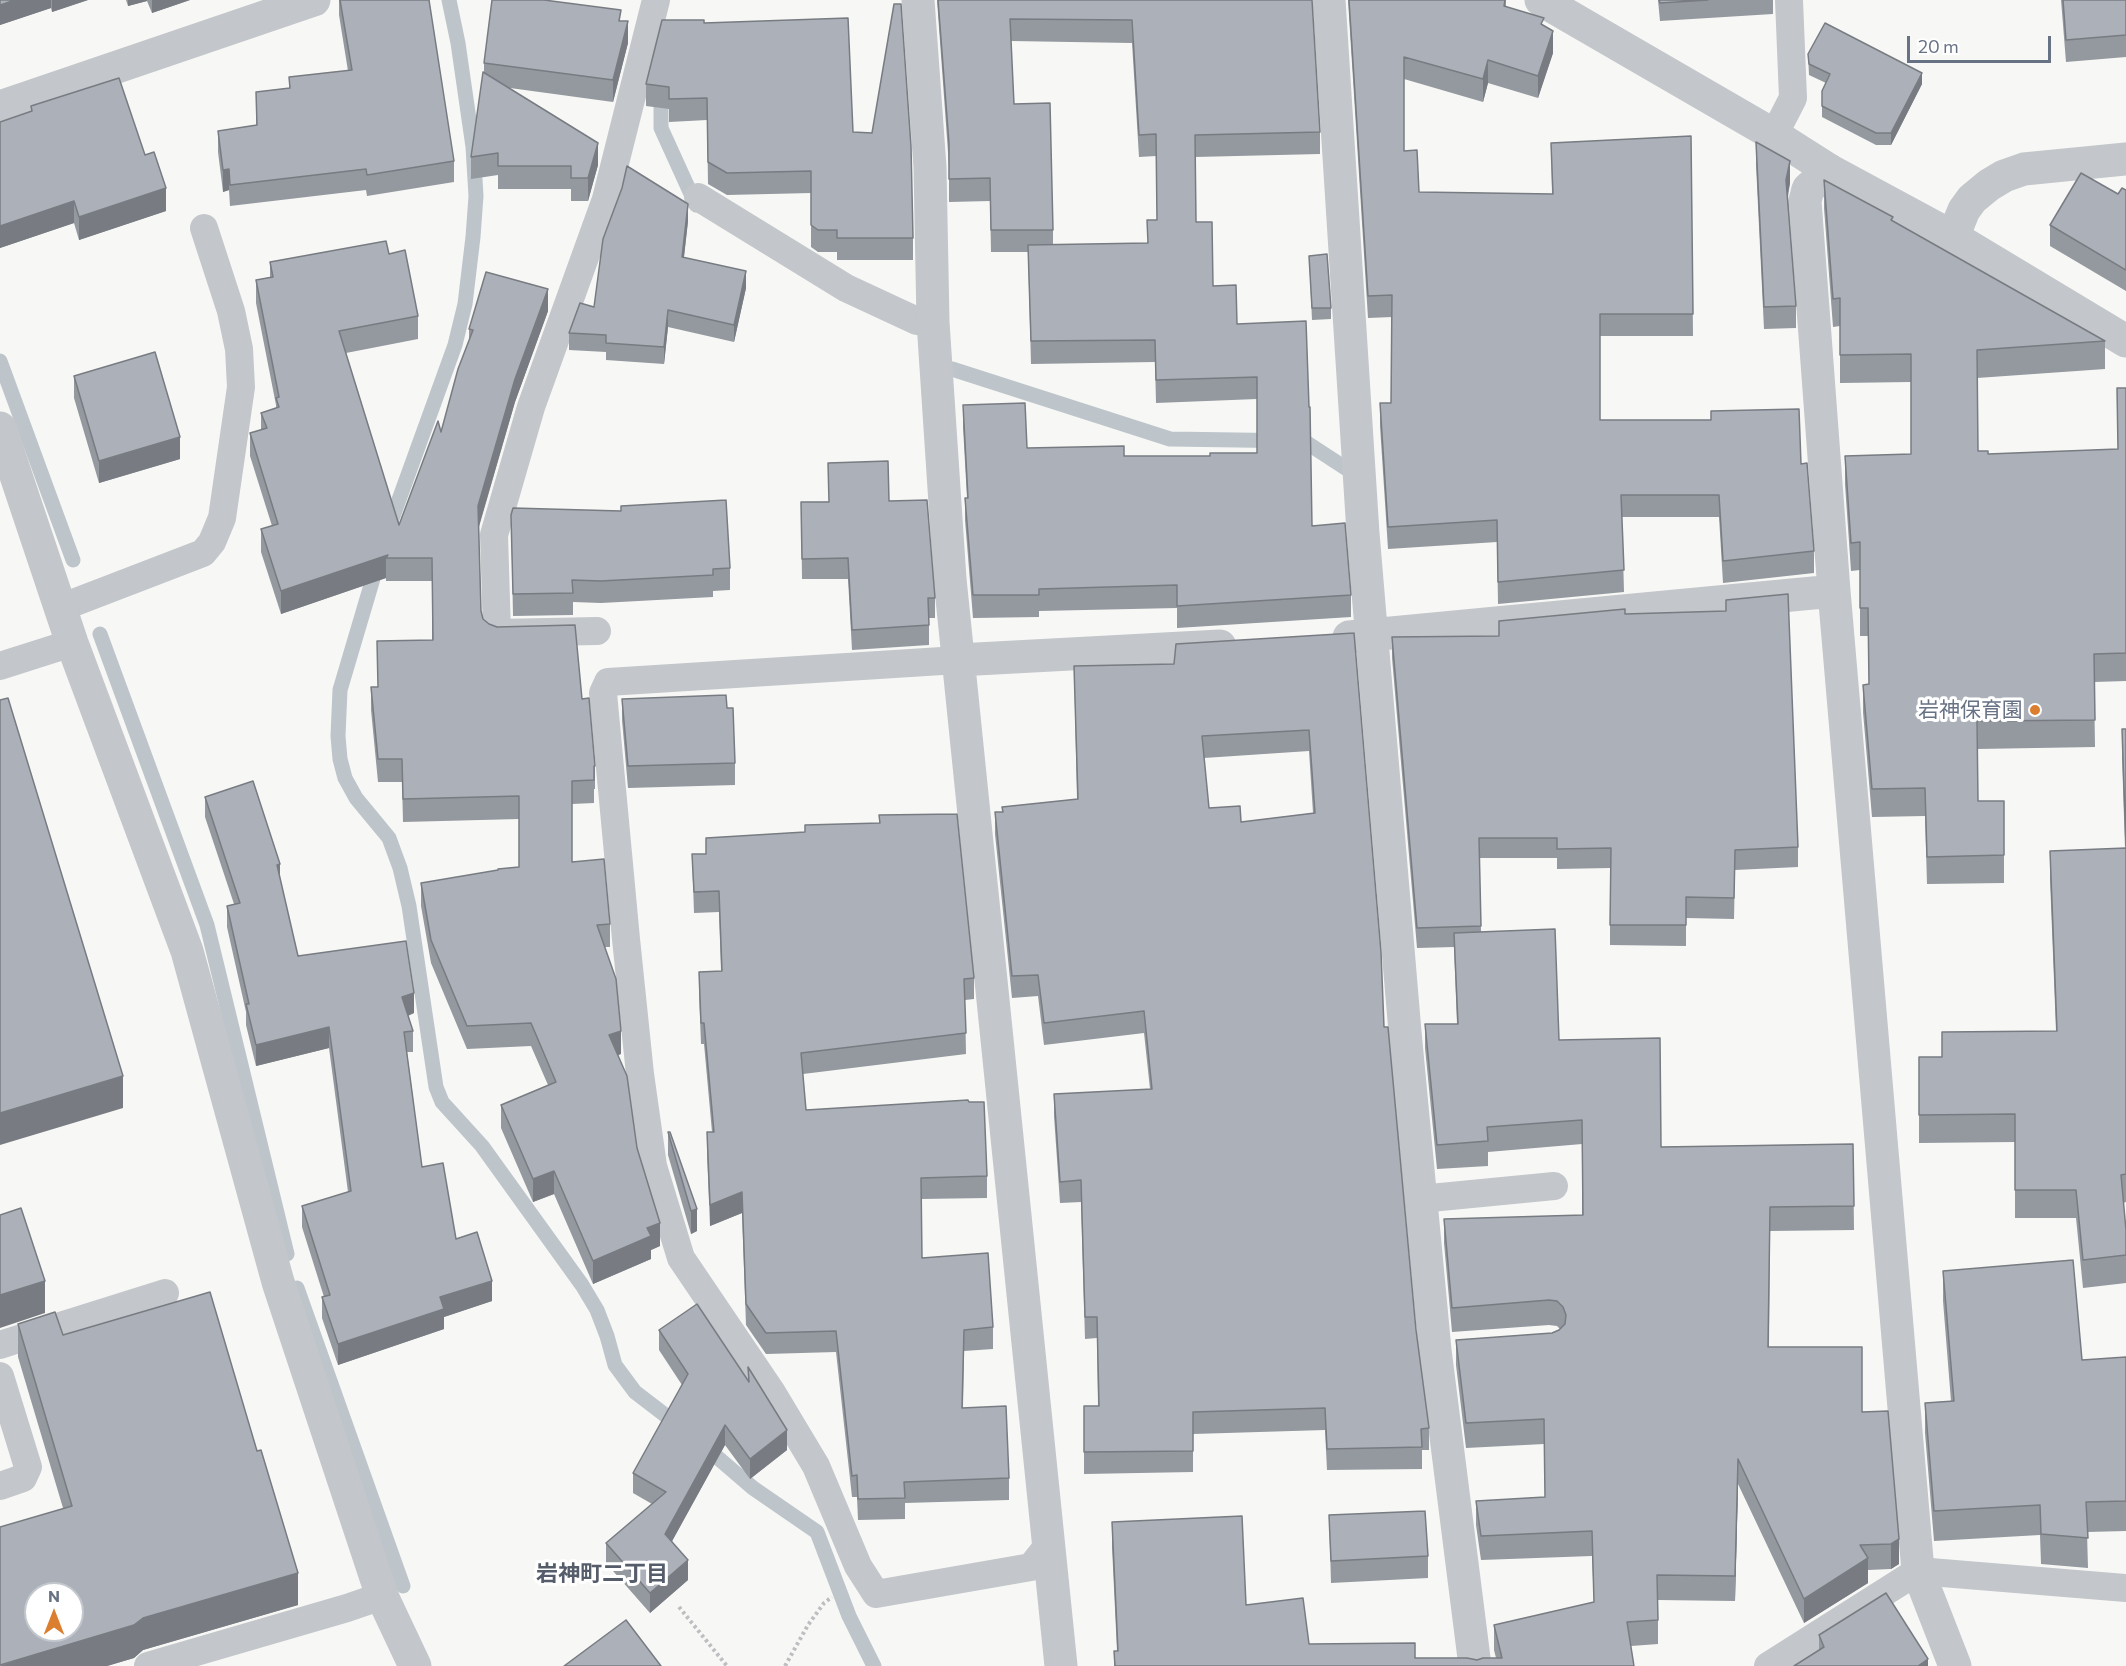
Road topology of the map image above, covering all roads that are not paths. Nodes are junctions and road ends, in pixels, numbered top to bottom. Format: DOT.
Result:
graph roads {
  1 [pos="314,0"];
  2 [pos="656,0"];
  3 [pos="918,0"];
  4 [pos="1329,0"];
  5 [pos="1542,0"];
  6 [pos="1789,0"];
  7 [pos="264,8"];
  8 [pos="0,107"];
  9 [pos="1774,135"];
  10 [pos="2126,159"];
  11 [pos="1829,170"];
  12 [pos="698,197"];
  13 [pos="204,228"];
  14 [pos="1953,237"];
  15 [pos="933,322"];
  16 [pos="2126,341"];
  17 [pos="0,428"];
  18 [pos="1834,591"];
  19 [pos="60,608"];
  20 [pos="597,631"];
  21 [pos="1372,635"];
  22 [pos="1314,639"];
  23 [pos="72,643"];
  24 [pos="1245,644"];
  25 [pos="958,660"];
  26 [pos="0,666"];
  27 [pos="1554,1186"];
  28 [pos="1420,1199"];
  29 [pos="165,1293"];
  30 [pos="0,1345"];
  31 [pos="0,1376"];
  32 [pos="0,1486"];
  33 [pos="1047,1547"];
  34 [pos="1918,1571"];
  35 [pos="2126,1588"];
  36 [pos="382,1596"];
  37 [pos="148,1666"];
  38 [pos="415,1666"];
  39 [pos="1061,1666"];
  40 [pos="1475,1666"];
  41 [pos="1768,1666"];
  42 [pos="1955,1666"];
  1 -- 7 [label="street"];
  2 -- 20 [label="lane"];
  3 -- 15 [label="street"];
  4 -- 21 [label="street"];
  5 -- 9 [label="street"];
  6 -- 9 [label="lane"];
  7 -- 8 [label="street"];
  9 -- 11 [label="street"];
  10 -- 14 [label="street"];
  11 -- 14 [label="street"];
  11 -- 18 [label="street"];
  12 -- 15 [label="lane"];
  13 -- 19 [label="lane"];
  14 -- 16 [label="street"];
  15 -- 25 [label="street"];
  17 -- 19 [label="street"];
  18 -- 21 [label="street"];
  18 -- 34 [label="street"];
  19 -- 23 [label="street"];
  21 -- 22 [label="street"];
  21 -- 28 [label="street"];
  23 -- 26 [label="lane"];
  23 -- 36 [label="street"];
  24 -- 25 [label="street"];
  25 -- 33 [label="street"];
  25 -- 33 [label="lane"];
  27 -- 28 [label="lane"];
  28 -- 40 [label="street"];
  29 -- 30 [label="lane"];
  31 -- 32 [label="lane"];
  33 -- 39 [label="street"];
  34 -- 35 [label="lane"];
  34 -- 41 [label="lane"];
  34 -- 42 [label="street"];
  36 -- 37 [label="lane"];
  36 -- 38 [label="street"];
}
